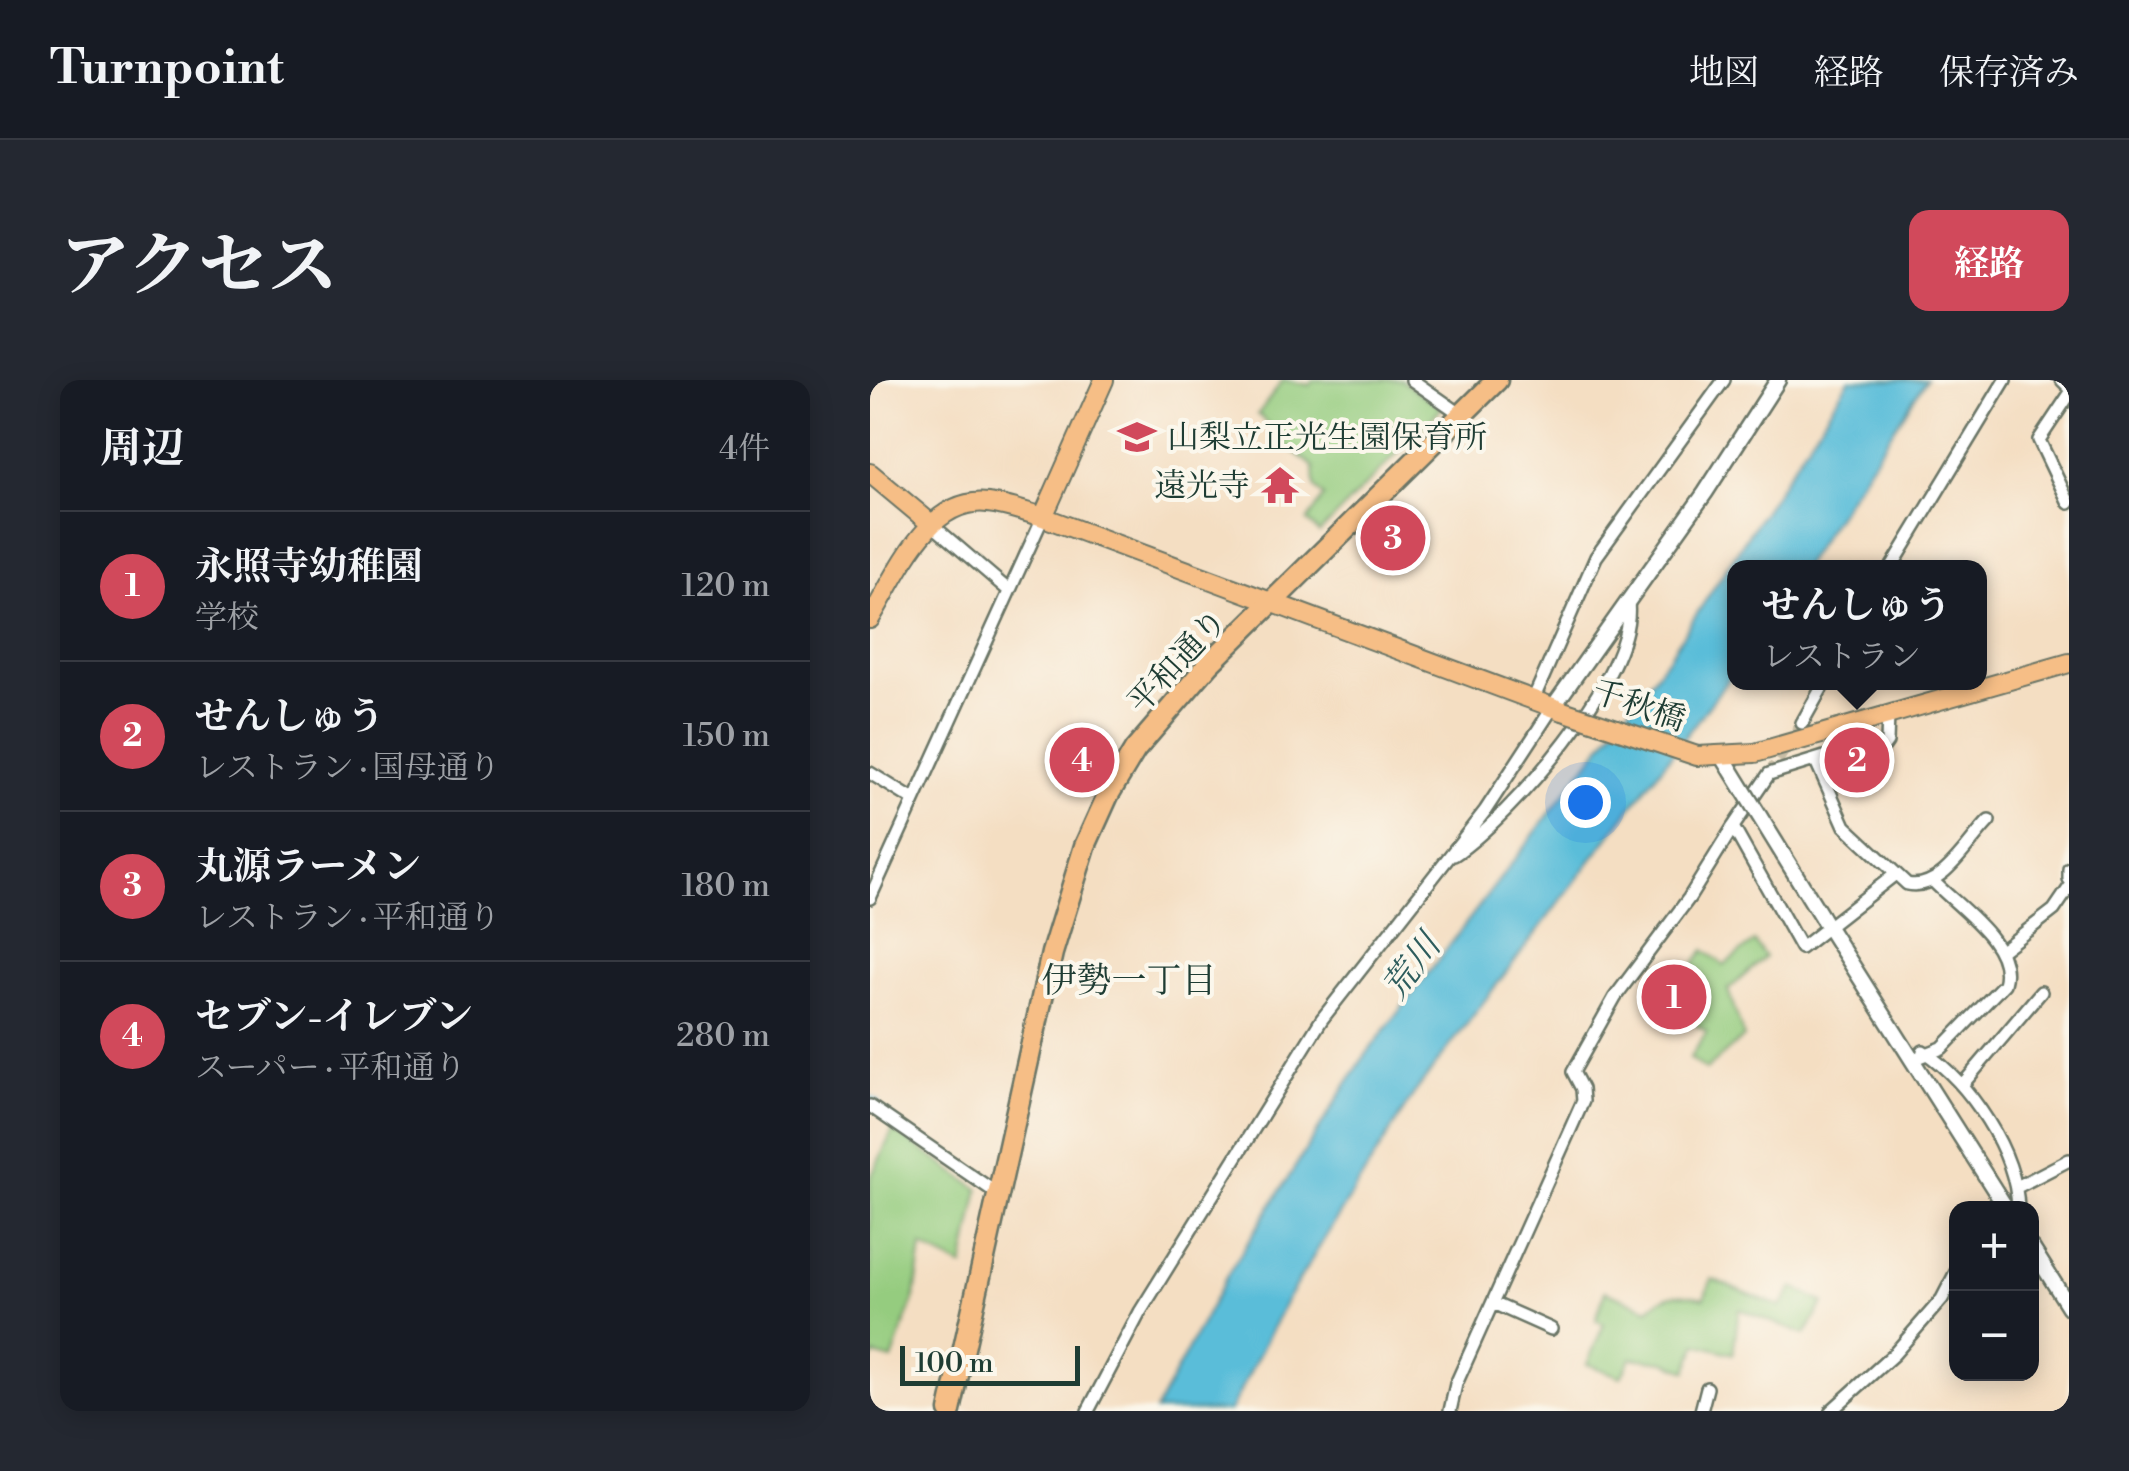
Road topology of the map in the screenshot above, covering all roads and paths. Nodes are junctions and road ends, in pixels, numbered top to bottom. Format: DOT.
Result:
graph roads {
  1 [pos="1104,380"];
  2 [pos="1412,380"];
  3 [pos="1497,380"];
  4 [pos="1724,380"];
  5 [pos="1778,380"];
  6 [pos="2005,380"];
  7 [pos="2062,380"];
  8 [pos="2069,386"];
  9 [pos="2069,395"];
  10 [pos="1462,416"];
  11 [pos="870,473"];
  12 [pos="2069,503"];
  13 [pos="1043,517"];
  14 [pos="930,523"];
  15 [pos="1896,560"];
  16 [pos="1007,589"];
  17 [pos="1628,603"];
  18 [pos="1274,604"];
  19 [pos="870,619"];
  20 [pos="2066,669"];
  21 [pos="1987,689"];
  22 [pos="1821,690"];
  23 [pos="1983,690"];
  24 [pos="1533,700"];
  25 [pos="1558,709"];
  26 [pos="1888,714"];
  27 [pos="1802,723"];
  28 [pos="1723,757"];
  29 [pos="1816,761"];
  30 [pos="870,773"];
  31 [pos="912,799"];
  32 [pos="1989,821"];
  33 [pos="1733,827"];
  34 [pos="1444,862"];
  35 [pos="2069,869"];
  36 [pos="1894,876"];
  37 [pos="2069,879"];
  38 [pos="1934,882"];
  39 [pos="2068,893"];
  40 [pos="870,898"];
  41 [pos="1825,922"];
  42 [pos="2001,950"];
  43 [pos="2041,992"];
  44 [pos="1917,1056"];
  45 [pos="1962,1085"];
  46 [pos="870,1106"];
  47 [pos="2069,1160"];
  48 [pos="2017,1187"];
  49 [pos="1000,1195"];
  50 [pos="2002,1201"];
  51 [pos="2018,1201"];
  52 [pos="2039,1259"];
  53 [pos="1949,1286"];
  54 [pos="1495,1304"];
  55 [pos="2069,1307"];
  56 [pos="1551,1330"];
  57 [pos="1707,1388"];
  58 [pos="950,1411"];
  59 [pos="1088,1411"];
  60 [pos="1450,1411"];
  61 [pos="1700,1411"];
  62 [pos="1831,1411"];
  1 -- 13 [label="main road"];
  2 -- 10 [label="street"];
  3 -- 10 [label="highway, 平和通り"];
  4 -- 24 [label="street"];
  5 -- 17 [label="street"];
  6 -- 15 [label="street"];
  7 -- 8 [label="street"];
  9 -- 12 [label="street"];
  10 -- 18 [label="highway, 平和通り"];
  11 -- 14 [label="main road"];
  13 -- 14 [label="main road, 千秋橋"];
  13 -- 16 [label="street"];
  13 -- 18 [label="main road, 千秋橋"];
  14 -- 16 [label="street"];
  14 -- 19 [label="main road"];
  16 -- 31 [label="street"];
  17 -- 25 [label="street"];
  17 -- 34 [label="street"];
  18 -- 24 [label="main road, 千秋橋"];
  18 -- 49 [label="highway, 平和通り"];
  20 -- 21 [label="main road, 千秋橋"];
  22 -- 27 [label="street"];
  23 -- 26 [label="main road, 千秋橋"];
  24 -- 25 [label="main road, 千秋橋"];
  25 -- 28 [label="main road, 千秋橋, bridge"];
  25 -- 34 [label="street"];
  26 -- 28 [label="main road, 千秋橋, bridge"];
  26 -- 29 [label="street"];
  28 -- 41 [label="street, bridge"];
  29 -- 33 [label="street"];
  29 -- 36 [label="street"];
  30 -- 31 [label="street"];
  31 -- 40 [label="street"];
  32 -- 38 [label="street"];
  33 -- 41 [label="street"];
  33 -- 54 [label="street"];
  34 -- 59 [label="street"];
  35 -- 37 [label="street"];
  36 -- 38 [label="street"];
  36 -- 41 [label="street"];
  38 -- 42 [label="street"];
  39 -- 42 [label="street"];
  41 -- 44 [label="street"];
  42 -- 44 [label="street"];
  43 -- 45 [label="street"];
  44 -- 45 [label="street"];
  44 -- 50 [label="street"];
  45 -- 48 [label="street"];
  46 -- 49 [label="street"];
  47 -- 48 [label="street"];
  48 -- 51 [label="street"];
  49 -- 58 [label="highway, 平和通り"];
  52 -- 55 [label="street"];
  53 -- 62 [label="street"];
  54 -- 56 [label="street"];
  54 -- 60 [label="street"];
  57 -- 61 [label="street"];
}
